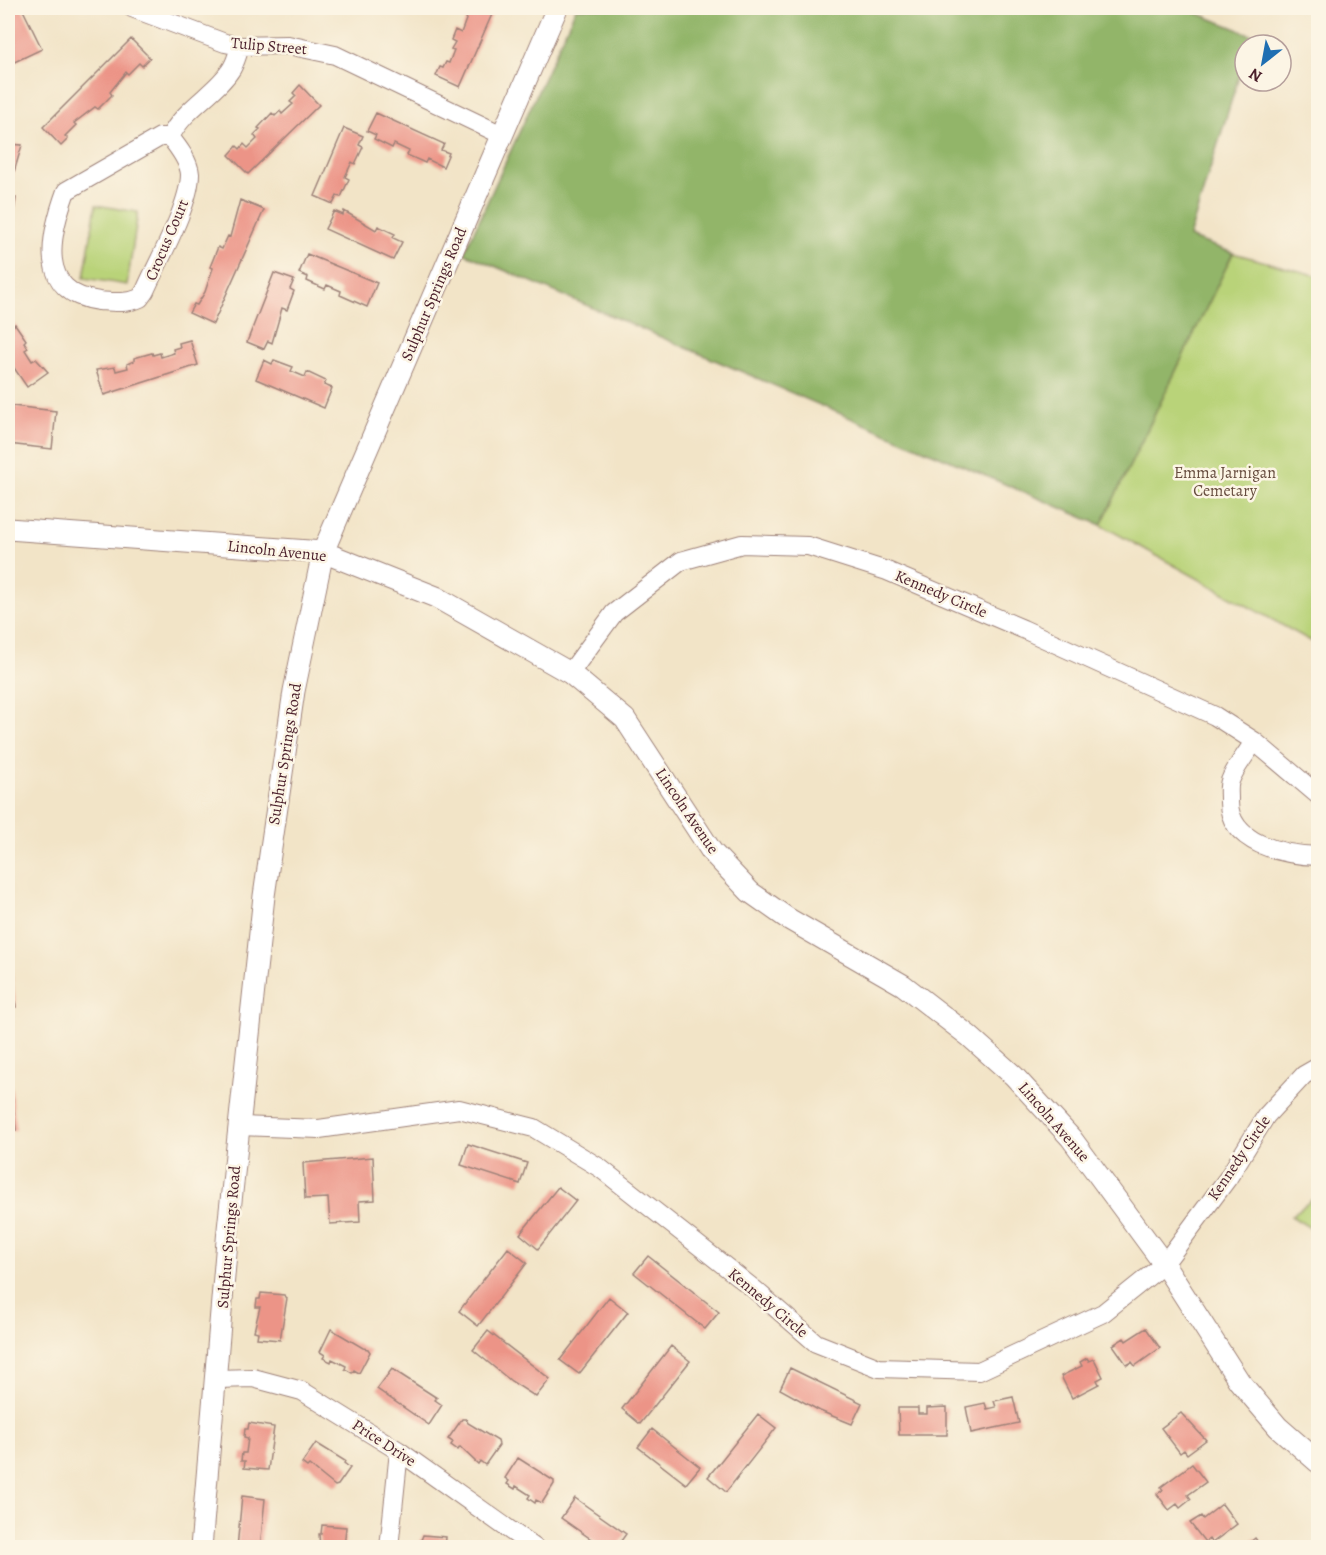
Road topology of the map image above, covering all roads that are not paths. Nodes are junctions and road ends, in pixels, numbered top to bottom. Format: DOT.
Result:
graph roads {
  1 [pos="132,8"];
  2 [pos="556,8"];
  3 [pos="240,46"];
  4 [pos="502,135"];
  5 [pos="170,137"];
  6 [pos="8,529"];
  7 [pos="323,552"];
  8 [pos="570,673"];
  9 [pos="1254,741"];
  10 [pos="1318,795"];
  11 [pos="1318,856"];
  12 [pos="1318,1067"];
  13 [pos="240,1126"];
  14 [pos="1164,1264"];
  15 [pos="217,1378"];
  16 [pos="399,1451"];
  17 [pos="1318,1462"];
  18 [pos="201,1548"];
  19 [pos="389,1548"];
  20 [pos="535,1548"];
  1 -- 3 [label="street, Tulip Street"];
  2 -- 4 [label="street, Sulphur Springs Road"];
  3 -- 4 [label="street, Tulip Street"];
  3 -- 5 [label="street"];
  4 -- 7 [label="street, Sulphur Springs Road"];
  5 -- 5 [label="street, Crocus Court"];
  6 -- 7 [label="street, Lincoln Avenue"];
  7 -- 8 [label="street, Lincoln Avenue"];
  7 -- 13 [label="street, Sulphur Springs Road"];
  8 -- 9 [label="street, Kennedy Circle"];
  8 -- 14 [label="street, Lincoln Avenue"];
  9 -- 10 [label="street, Kennedy Circle"];
  9 -- 11 [label="street"];
  12 -- 14 [label="street, Kennedy Circle"];
  13 -- 14 [label="street, Kennedy Circle"];
  13 -- 15 [label="street, Sulphur Springs Road"];
  14 -- 17 [label="street, Lincoln Avenue"];
  15 -- 16 [label="street, Price Drive"];
  15 -- 18 [label="street, Sulphur Springs Road"];
  16 -- 19 [label="street"];
  16 -- 20 [label="street, Price Drive"];
}
